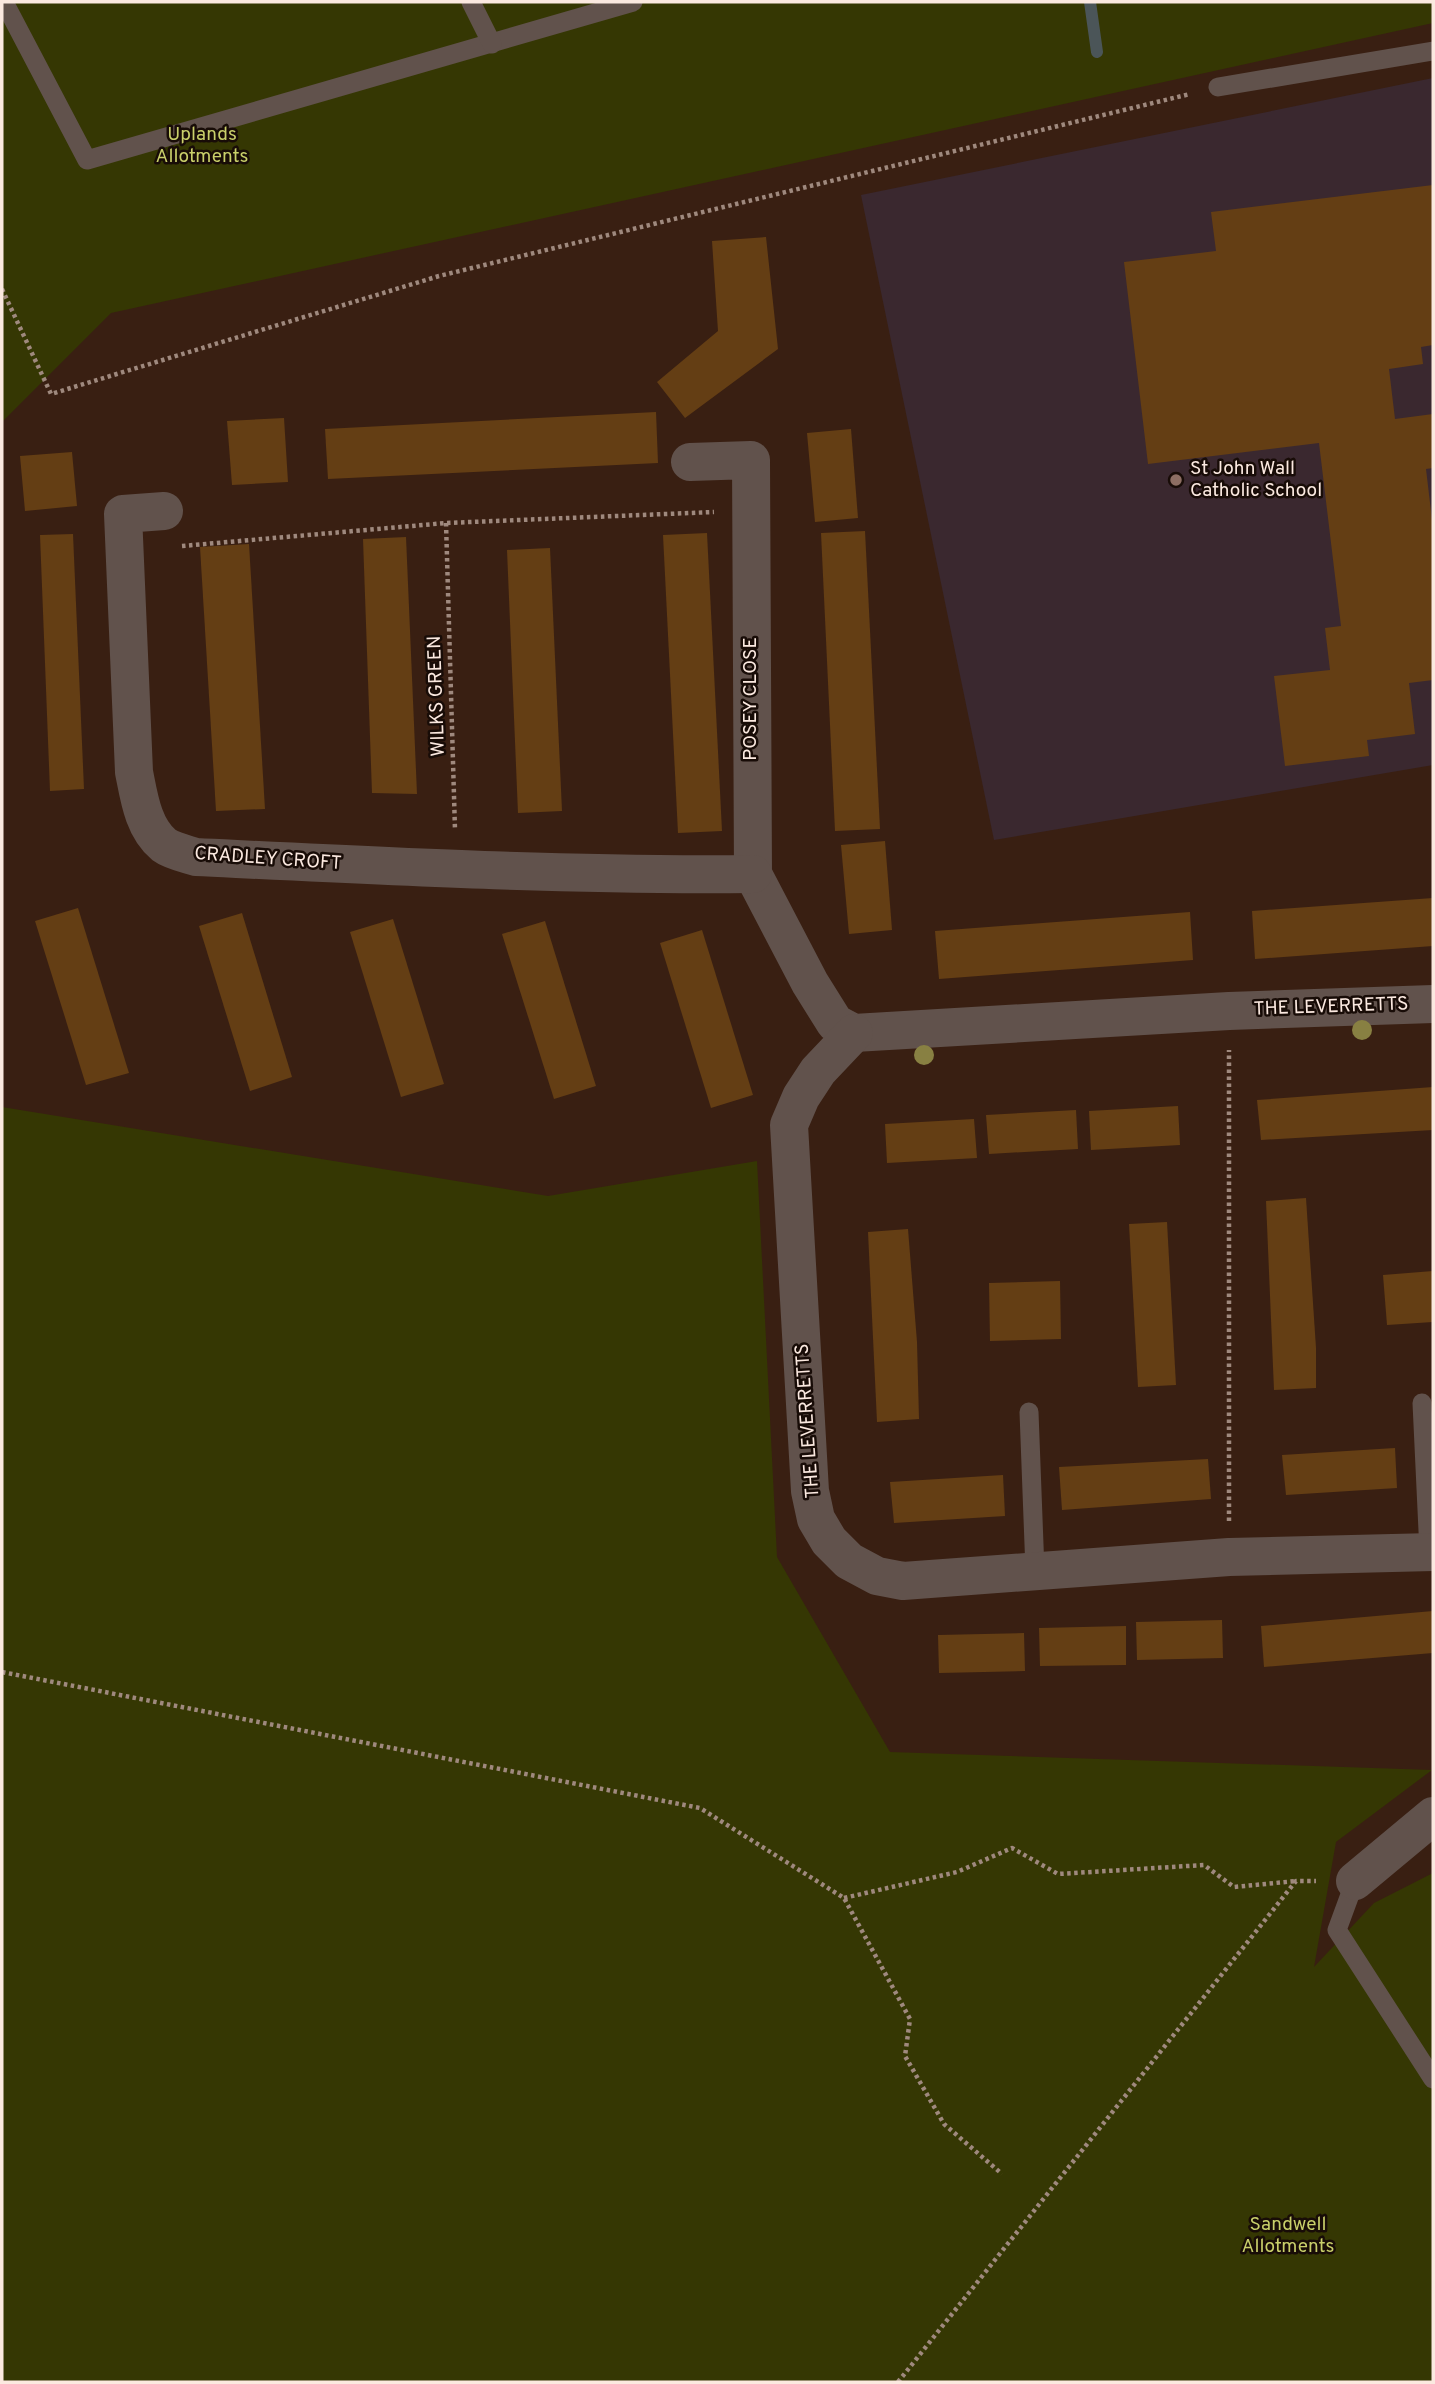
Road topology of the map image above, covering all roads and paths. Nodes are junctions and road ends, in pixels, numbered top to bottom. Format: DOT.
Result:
graph roads {
  1 [pos="4,2"];
  2 [pos="471,2"];
  3 [pos="633,2"];
  4 [pos="492,44"];
  5 [pos="1433,51"];
  6 [pos="1218,87"];
  7 [pos="2,289"];
  8 [pos="690,462"];
  9 [pos="164,512"];
  10 [pos="750,512"];
  11 [pos="446,523"];
  12 [pos="125,551"];
  13 [pos="456,869"];
  14 [pos="752,874"];
  15 [pos="1433,1004"];
  16 [pos="1229,1011"];
  17 [pos="855,1033"];
  18 [pos="1422,1404"];
  19 [pos="1029,1412"];
  20 [pos="1431,1552"];
  21 [pos="1228,1557"];
  22 [pos="1035,1571"];
  23 [pos="2,1672"];
  24 [pos="1433,1816"];
  25 [pos="1296,1881"];
  26 [pos="1355,1881"];
  27 [pos="844,1898"];
  28 [pos="1433,2079"];
  29 [pos="1002,2174"];
  30 [pos="898,2382"];
  1 -- 4 [label="lane"];
  2 -- 4 [label="lane"];
  3 -- 4 [label="lane"];
  5 -- 6 [label="lane"];
  6 -- 7 [label="path"];
  8 -- 10 [label="street, POSEY CLOSE"];
  9 -- 12 [label="street, CRADLEY CROFT"];
  10 -- 11 [label="path"];
  10 -- 14 [label="street, POSEY CLOSE"];
  11 -- 12 [label="path"];
  11 -- 13 [label="path, WILKS GREEN"];
  12 -- 13 [label="street, CRADLEY CROFT"];
  13 -- 14 [label="street, CRADLEY CROFT"];
  14 -- 17 [label="street, POSEY CLOSE"];
  15 -- 16 [label="street, THE LEVERRETTS"];
  16 -- 17 [label="street, THE LEVERRETTS"];
  16 -- 21 [label="path, THE LEVERRETTS"];
  17 -- 22 [label="street, THE LEVERRETTS"];
  18 -- 20 [label="lane"];
  19 -- 22 [label="lane"];
  20 -- 21 [label="street, THE LEVERRETTS"];
  21 -- 22 [label="street, THE LEVERRETTS"];
  23 -- 27 [label="path"];
  24 -- 26 [label="street"];
  25 -- 26 [label="path"];
  25 -- 27 [label="path"];
  25 -- 30 [label="path"];
  26 -- 28 [label="lane"];
  27 -- 29 [label="path"];
}
